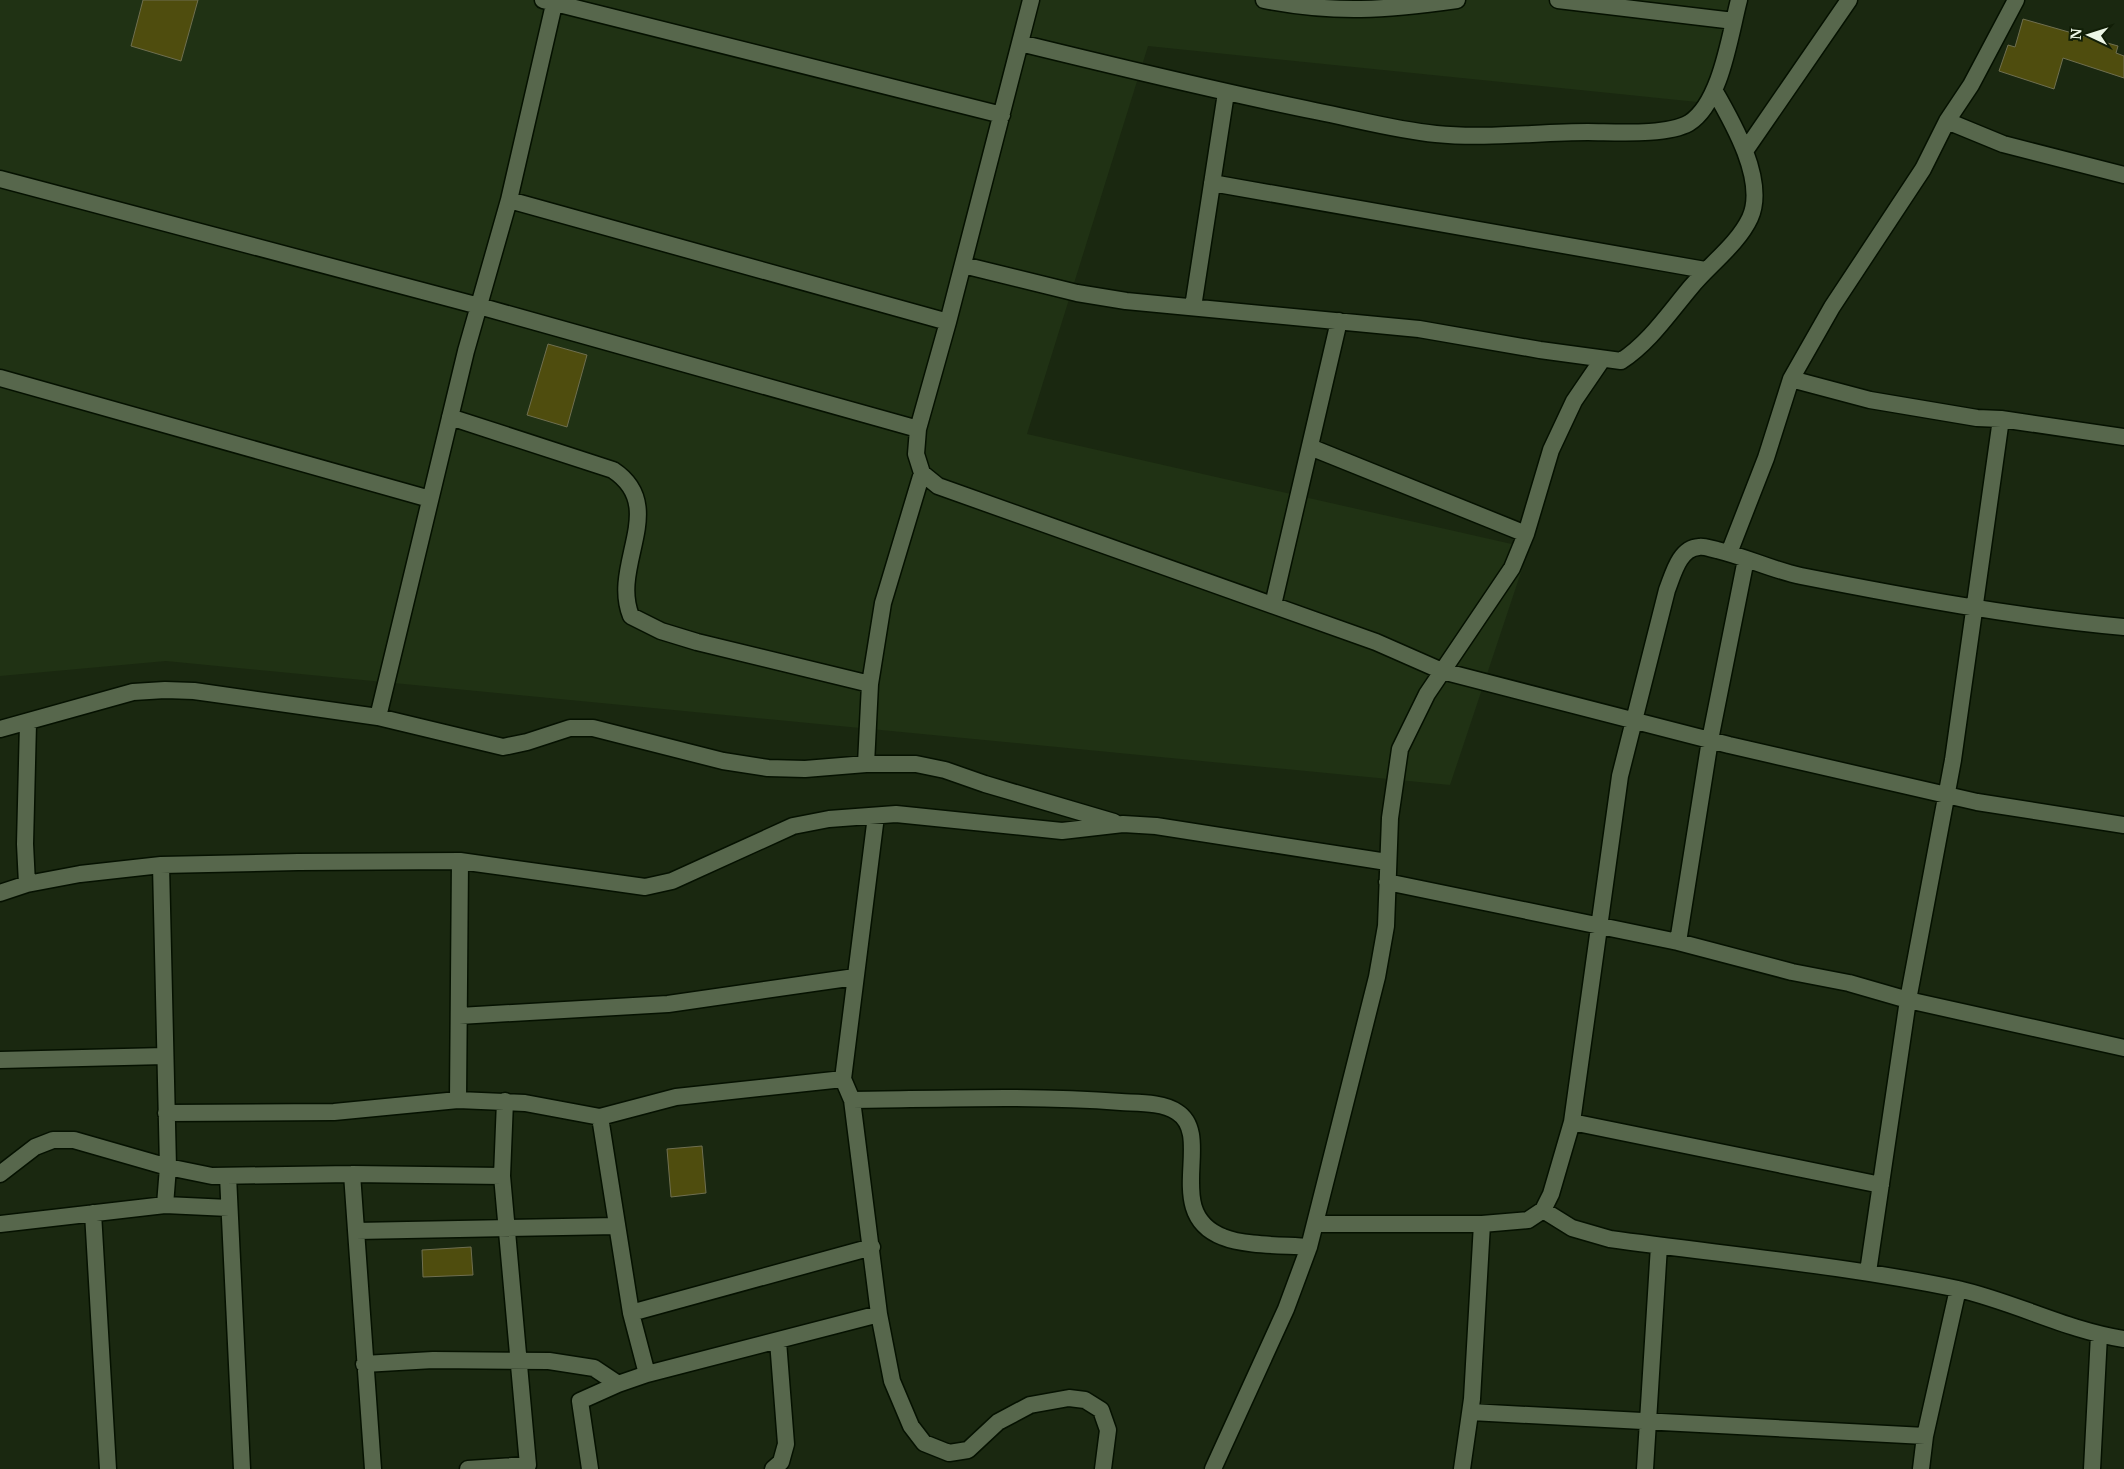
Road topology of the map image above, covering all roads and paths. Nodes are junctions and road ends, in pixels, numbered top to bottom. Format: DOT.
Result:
graph roads {
  1 [pos="1031,0"];
  2 [pos="1264,0"];
  3 [pos="1457,0"];
  4 [pos="1558,0"];
  5 [pos="1739,0"];
  6 [pos="1849,0"];
  7 [pos="2016,0"];
  8 [pos="551,1"];
  9 [pos="1734,21"];
  10 [pos="1020,44"];
  11 [pos="1714,90"];
  12 [pos="1226,93"];
  13 [pos="1002,115"];
  14 [pos="1947,122"];
  15 [pos="1745,152"];
  16 [pos="2124,175"];
  17 [pos="0,179"];
  18 [pos="1212,183"];
  19 [pos="509,200"];
  20 [pos="963,265"];
  21 [pos="1705,270"];
  22 [pos="479,306"];
  23 [pos="1193,307"];
  24 [pos="1339,320"];
  25 [pos="948,322"];
  26 [pos="1602,360"];
  27 [pos="0,378"];
  28 [pos="1791,379"];
  29 [pos="450,417"];
  30 [pos="2002,419"];
  31 [pos="918,429"];
  32 [pos="2124,437"];
  33 [pos="1310,447"];
  34 [pos="922,473"];
  35 [pos="430,499"];
  36 [pos="1526,534"];
  37 [pos="1729,553"];
  38 [pos="1746,559"];
  39 [pos="1273,605"];
  40 [pos="1974,608"];
  41 [pos="2124,627"];
  42 [pos="1442,671"];
  43 [pos="870,684"];
  44 [pos="378,717"];
  45 [pos="1633,720"];
  46 [pos="28,723"];
  47 [pos="0,729"];
  48 [pos="1710,740"];
  49 [pos="866,764"];
  50 [pos="1945,796"];
  51 [pos="876,816"];
  52 [pos="1123,824"];
  53 [pos="2124,825"];
  54 [pos="460,861"];
  55 [pos="1387,862"];
  56 [pos="161,865"];
  57 [pos="1387,882"];
  58 [pos="27,884"];
  59 [pos="0,893"];
  60 [pos="1600,926"];
  61 [pos="1678,942"];
  62 [pos="855,977"];
  63 [pos="1908,1000"];
  64 [pos="459,1016"];
  65 [pos="2124,1048"];
  66 [pos="165,1056"];
  67 [pos="0,1060"];
  68 [pos="843,1079"];
  69 [pos="458,1100"];
  70 [pos="852,1100"];
  71 [pos="505,1101"];
  72 [pos="166,1113"];
  73 [pos="600,1117"];
  74 [pos="1572,1122"];
  75 [pos="168,1167"];
  76 [pos="0,1174"];
  77 [pos="352,1174"];
  78 [pos="228,1176"];
  79 [pos="502,1176"];
  80 [pos="1881,1185"];
  81 [pos="165,1205"];
  82 [pos="229,1208"];
  83 [pos="1543,1210"];
  84 [pos="93,1213"];
  85 [pos="0,1224"];
  86 [pos="1315,1224"];
  87 [pos="1482,1224"];
  88 [pos="617,1226"];
  89 [pos="509,1228"];
  90 [pos="356,1231"];
  91 [pos="1659,1246"];
  92 [pos="872,1247"];
  93 [pos="1309,1247"];
  94 [pos="1868,1272"];
  95 [pos="1958,1290"];
  96 [pos="631,1313"];
  97 [pos="879,1314"];
  98 [pos="2099,1335"];
  99 [pos="2124,1339"];
  100 [pos="778,1341"];
  101 [pos="520,1359"];
  102 [pos="364,1364"];
  103 [pos="647,1374"];
  104 [pos="618,1384"];
  105 [pos="1471,1412"];
  106 [pos="1647,1421"];
  107 [pos="1924,1436"];
  108 [pos="488,1468"];
  109 [pos="108,1469"];
  110 [pos="242,1469"];
  111 [pos="373,1469"];
  112 [pos="468,1469"];
  113 [pos="590,1469"];
  114 [pos="773,1469"];
  115 [pos="1103,1469"];
  116 [pos="1213,1469"];
  117 [pos="1462,1469"];
  118 [pos="1644,1469"];
  119 [pos="1921,1469"];
  120 [pos="2092,1469"];
  1 -- 10 [label="street"];
  2 -- 3 [label="street"];
  4 -- 9 [label="street"];
  5 -- 9 [label="street"];
  6 -- 15 [label="street"];
  7 -- 14 [label="street"];
  8 -- 13 [label="street"];
  8 -- 19 [label="street"];
  9 -- 11 [label="street"];
  10 -- 12 [label="street"];
  10 -- 13 [label="street"];
  11 -- 12 [label="street"];
  11 -- 15 [label="street"];
  12 -- 18 [label="street"];
  13 -- 20 [label="street"];
  14 -- 16 [label="street"];
  14 -- 28 [label="street"];
  15 -- 21 [label="street"];
  17 -- 22 [label="street"];
  18 -- 21 [label="street"];
  18 -- 23 [label="street"];
  19 -- 22 [label="street"];
  19 -- 25 [label="street"];
  20 -- 23 [label="street"];
  20 -- 25 [label="street"];
  21 -- 26 [label="street"];
  22 -- 29 [label="street"];
  22 -- 31 [label="street"];
  23 -- 24 [label="street"];
  24 -- 26 [label="street"];
  24 -- 33 [label="street"];
  25 -- 31 [label="street"];
  26 -- 36 [label="street"];
  27 -- 35 [label="street"];
  28 -- 30 [label="street"];
  28 -- 37 [label="street"];
  29 -- 35 [label="street"];
  29 -- 43 [label="street"];
  30 -- 32 [label="street"];
  30 -- 40 [label="street"];
  31 -- 34 [label="street"];
  33 -- 36 [label="street"];
  33 -- 39 [label="street"];
  34 -- 39 [label="street"];
  34 -- 43 [label="street"];
  35 -- 44 [label="street"];
  36 -- 42 [label="street"];
  37 -- 38 [label="street"];
  37 -- 45 [label="street"];
  38 -- 40 [label="street"];
  38 -- 48 [label="street"];
  39 -- 42 [label="street"];
  40 -- 41 [label="street"];
  40 -- 50 [label="street"];
  42 -- 45 [label="street"];
  42 -- 55 [label="street"];
  43 -- 49 [label="street"];
  44 -- 46 [label="street"];
  44 -- 49 [label="street"];
  45 -- 48 [label="street"];
  45 -- 60 [label="street"];
  46 -- 47 [label="street"];
  46 -- 58 [label="street"];
  48 -- 50 [label="street"];
  48 -- 61 [label="street"];
  49 -- 52 [label="street"];
  50 -- 53 [label="street"];
  50 -- 63 [label="street"];
  51 -- 52 [label="street"];
  51 -- 54 [label="street"];
  51 -- 62 [label="street"];
  52 -- 55 [label="street"];
  54 -- 56 [label="street"];
  54 -- 64 [label="street"];
  55 -- 57 [label="street"];
  56 -- 58 [label="street"];
  56 -- 66 [label="street"];
  57 -- 60 [label="street"];
  57 -- 86 [label="street"];
  58 -- 59 [label="street"];
  60 -- 61 [label="street"];
  60 -- 74 [label="street"];
  61 -- 63 [label="street"];
  62 -- 64 [label="street"];
  62 -- 68 [label="street"];
  63 -- 65 [label="street"];
  63 -- 80 [label="street"];
  64 -- 69 [label="street"];
  66 -- 67 [label="street"];
  66 -- 72 [label="street"];
  68 -- 70 [label="street"];
  68 -- 73 [label="street"];
  69 -- 71 [label="street"];
  69 -- 72 [label="street"];
  70 -- 92 [label="street"];
  70 -- 93 [label="street"];
  71 -- 73 [label="street"];
  71 -- 79 [label="street"];
  72 -- 75 [label="street"];
  73 -- 88 [label="street"];
  74 -- 80 [label="street"];
  74 -- 83 [label="street"];
  75 -- 76 [label="street"];
  75 -- 78 [label="street"];
  75 -- 81 [label="street"];
  77 -- 78 [label="street"];
  77 -- 79 [label="street"];
  77 -- 90 [label="street"];
  78 -- 82 [label="street"];
  79 -- 89 [label="street"];
  80 -- 94 [label="street"];
  81 -- 82 [label="street"];
  81 -- 84 [label="street"];
  82 -- 110 [label="street"];
  83 -- 87 [label="street"];
  83 -- 91 [label="street"];
  84 -- 85 [label="street"];
  84 -- 109 [label="street"];
  86 -- 87 [label="street"];
  86 -- 93 [label="street"];
  87 -- 105 [label="street"];
  88 -- 89 [label="street"];
  88 -- 96 [label="street"];
  89 -- 90 [label="street"];
  89 -- 101 [label="street"];
  90 -- 102 [label="street"];
  91 -- 94 [label="street"];
  91 -- 106 [label="street"];
  92 -- 96 [label="street"];
  92 -- 97 [label="street"];
  93 -- 116 [label="street"];
  94 -- 95 [label="street"];
  95 -- 98 [label="street"];
  95 -- 107 [label="street"];
  96 -- 103 [label="street"];
  97 -- 100 [label="street"];
  97 -- 115 [label="street"];
  98 -- 99 [label="street"];
  98 -- 120 [label="street"];
  100 -- 103 [label="street"];
  100 -- 114 [label="street"];
  101 -- 102 [label="street"];
  101 -- 104 [label="street"];
  101 -- 108 [label="street"];
  102 -- 111 [label="street"];
  103 -- 104 [label="street"];
  104 -- 113 [label="street"];
  105 -- 106 [label="street"];
  105 -- 117 [label="street"];
  106 -- 107 [label="street"];
  106 -- 118 [label="street"];
  107 -- 119 [label="street"];
  108 -- 112 [label="street"];
}
